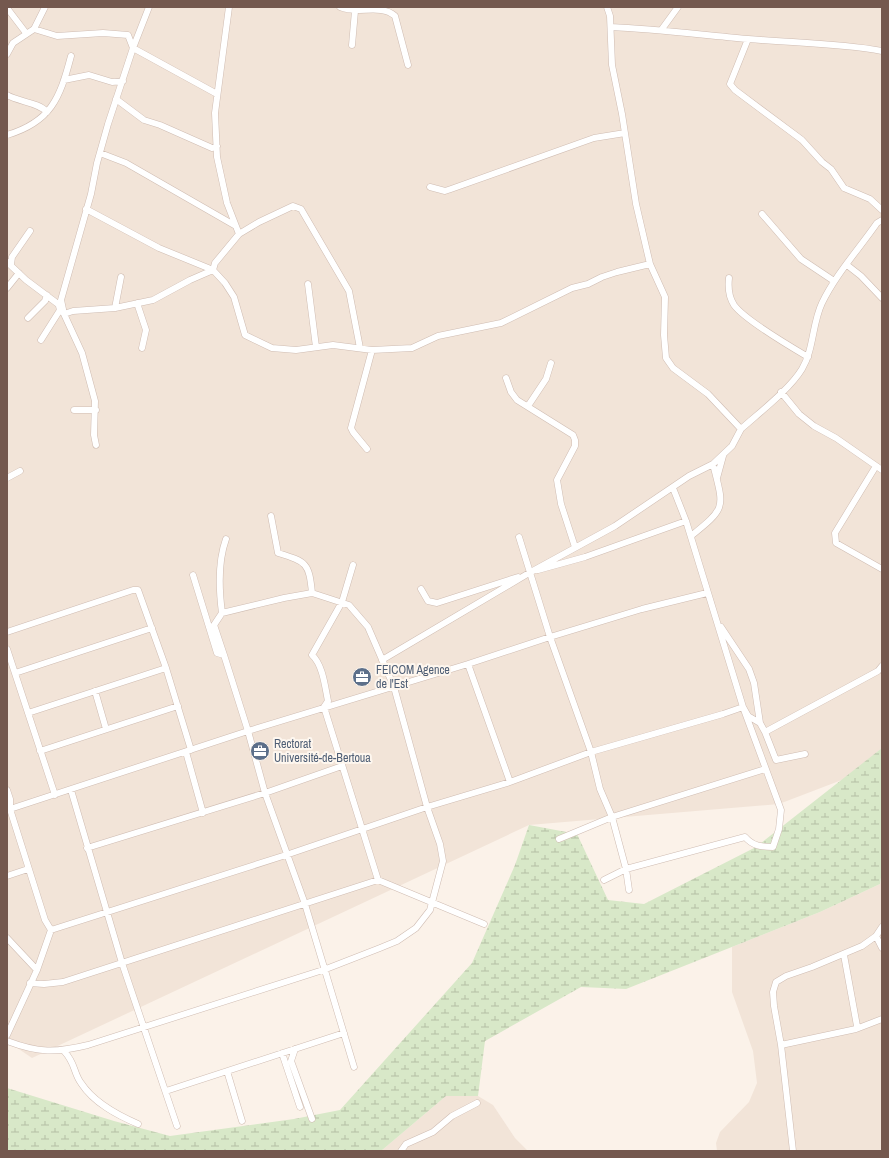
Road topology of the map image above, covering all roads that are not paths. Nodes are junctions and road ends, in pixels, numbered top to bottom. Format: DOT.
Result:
graph roads {
  1 [pos="45,7"];
  2 [pos="149,7"];
  3 [pos="228,7"];
  4 [pos="340,7"];
  5 [pos="607,7"];
  6 [pos="678,7"];
  7 [pos="7,8"];
  8 [pos="354,11"];
  9 [pos="610,27"];
  10 [pos="34,29"];
  11 [pos="662,29"];
  12 [pos="26,33"];
  13 [pos="748,39"];
  14 [pos="352,45"];
  15 [pos="133,48"];
  16 [pos="882,51"];
  17 [pos="7,54"];
  18 [pos="71,56"];
  19 [pos="408,65"];
  20 [pos="64,80"];
  21 [pos="123,81"];
  22 [pos="217,94"];
  23 [pos="7,95"];
  24 [pos="116,99"];
  25 [pos="47,112"];
  26 [pos="625,133"];
  27 [pos="7,135"];
  28 [pos="217,146"];
  29 [pos="100,153"];
  30 [pos="430,187"];
  31 [pos="86,209"];
  32 [pos="882,210"];
  33 [pos="762,214"];
  34 [pos="882,220"];
  35 [pos="234,225"];
  36 [pos="30,231"];
  37 [pos="239,234"];
  38 [pos="9,263"];
  39 [pos="650,264"];
  40 [pos="847,265"];
  41 [pos="213,270"];
  42 [pos="19,274"];
  43 [pos="121,277"];
  44 [pos="729,278"];
  45 [pos="834,280"];
  46 [pos="308,284"];
  47 [pos="7,288"];
  48 [pos="46,295"];
  49 [pos="882,298"];
  50 [pos="137,303"];
  51 [pos="58,304"];
  52 [pos="115,308"];
  53 [pos="64,314"];
  54 [pos="28,318"];
  55 [pos="41,340"];
  56 [pos="316,347"];
  57 [pos="142,348"];
  58 [pos="360,348"];
  59 [pos="372,350"];
  60 [pos="808,357"];
  61 [pos="551,363"];
  62 [pos="506,378"];
  63 [pos="780,392"];
  64 [pos="528,406"];
  65 [pos="74,410"];
  66 [pos="96,410"];
  67 [pos="741,429"];
  68 [pos="96,445"];
  69 [pos="367,449"];
  70 [pos="723,456"];
  71 [pos="713,464"];
  72 [pos="879,468"];
  73 [pos="20,471"];
  74 [pos="7,478"];
  75 [pos="717,479"];
  76 [pos="673,488"];
  77 [pos="271,516"];
  78 [pos="686,521"];
  79 [pos="691,536"];
  80 [pos="519,537"];
  81 [pos="226,539"];
  82 [pos="575,547"];
  83 [pos="353,565"];
  84 [pos="882,569"];
  85 [pos="529,573"];
  86 [pos="193,575"];
  87 [pos="421,589"];
  88 [pos="707,592"];
  89 [pos="312,593"];
  90 [pos="342,602"];
  91 [pos="222,613"];
  92 [pos="152,628"];
  93 [pos="7,632"];
  94 [pos="550,637"];
  95 [pos="7,649"];
  96 [pos="224,655"];
  97 [pos="382,660"];
  98 [pos="468,664"];
  99 [pos="882,666"];
  100 [pos="166,668"];
  101 [pos="15,673"];
  102 [pos="394,687"];
  103 [pos="95,691"];
  104 [pos="178,706"];
  105 [pos="324,707"];
  106 [pos="743,707"];
  107 [pos="28,713"];
  108 [pos="760,723"];
  109 [pos="106,729"];
  110 [pos="248,731"];
  111 [pos="765,732"];
  112 [pos="40,751"];
  113 [pos="189,751"];
  114 [pos="591,752"];
  115 [pos="805,754"];
  116 [pos="342,766"];
  117 [pos="765,769"];
  118 [pos="510,782"];
  119 [pos="7,790"];
  120 [pos="71,790"];
  121 [pos="265,793"];
  122 [pos="55,795"];
  123 [pos="427,807"];
  124 [pos="8,809"];
  125 [pos="203,813"];
  126 [pos="612,818"];
  127 [pos="361,828"];
  128 [pos="559,839"];
  129 [pos="87,848"];
  130 [pos="286,854"];
  131 [pos="28,869"];
  132 [pos="626,869"];
  133 [pos="7,876"];
  134 [pos="378,880"];
  135 [pos="604,880"];
  136 [pos="630,890"];
  137 [pos="432,903"];
  138 [pos="305,904"];
  139 [pos="108,911"];
  140 [pos="484,924"];
  141 [pos="882,927"];
  142 [pos="51,930"];
  143 [pos="876,936"];
  144 [pos="7,938"];
  145 [pos="882,948"];
  146 [pos="844,955"];
  147 [pos="122,963"];
  148 [pos="326,969"];
  149 [pos="37,970"];
  150 [pos="30,983"];
  151 [pos="882,1019"];
  152 [pos="144,1027"];
  153 [pos="856,1029"];
  154 [pos="8,1031"];
  155 [pos="344,1033"];
  156 [pos="7,1041"];
  157 [pos="781,1045"];
  158 [pos="295,1049"];
  159 [pos="64,1051"];
  160 [pos="282,1053"];
  161 [pos="354,1067"];
  162 [pos="227,1071"];
  163 [pos="166,1091"];
  164 [pos="477,1103"];
  165 [pos="300,1107"];
  166 [pos="312,1120"];
  167 [pos="242,1121"];
  168 [pos="138,1124"];
  169 [pos="178,1126"];
  170 [pos="401,1151"];
  171 [pos="793,1151"];
  1 -- 10 [label="street"];
  2 -- 15 [label="street"];
  3 -- 22 [label="street"];
  4 -- 8 [label="street"];
  5 -- 9 [label="street"];
  6 -- 11 [label="street"];
  7 -- 12 [label="street"];
  8 -- 14 [label="street"];
  8 -- 19 [label="street"];
  9 -- 11 [label="street"];
  9 -- 26 [label="street"];
  10 -- 12 [label="street"];
  10 -- 15 [label="street"];
  11 -- 13 [label="street"];
  12 -- 17 [label="street"];
  13 -- 16 [label="street"];
  13 -- 32 [label="street"];
  15 -- 21 [label="street"];
  15 -- 22 [label="street"];
  18 -- 20 [label="street"];
  20 -- 21 [label="street"];
  20 -- 25 [label="street"];
  21 -- 24 [label="street"];
  22 -- 28 [label="street"];
  23 -- 25 [label="street"];
  24 -- 28 [label="street"];
  24 -- 29 [label="street"];
  25 -- 27 [label="street"];
  26 -- 30 [label="street"];
  26 -- 39 [label="street"];
  28 -- 35 [label="street"];
  29 -- 31 [label="street"];
  29 -- 35 [label="street"];
  31 -- 41 [label="street"];
  31 -- 53 [label="street"];
  33 -- 45 [label="street"];
  34 -- 40 [label="street"];
  35 -- 37 [label="street"];
  36 -- 38 [label="street"];
  37 -- 41 [label="street"];
  37 -- 58 [label="street"];
  38 -- 42 [label="street"];
  39 -- 59 [label="street"];
  39 -- 67 [label="street"];
  40 -- 45 [label="street"];
  40 -- 49 [label="street"];
  41 -- 50 [label="street"];
  41 -- 56 [label="street"];
  42 -- 47 [label="street"];
  42 -- 48 [label="street"];
  43 -- 52 [label="street"];
  44 -- 60 [label="street"];
  45 -- 60 [label="street"];
  46 -- 56 [label="street"];
  48 -- 51 [label="street"];
  48 -- 54 [label="street"];
  50 -- 52 [label="street"];
  50 -- 57 [label="street"];
  51 -- 53 [label="street"];
  51 -- 55 [label="street"];
  52 -- 53 [label="street"];
  53 -- 66 [label="street"];
  56 -- 58 [label="street"];
  58 -- 59 [label="street"];
  59 -- 69 [label="street"];
  60 -- 63 [label="street"];
  61 -- 64 [label="street"];
  62 -- 64 [label="street"];
  63 -- 67 [label="street"];
  63 -- 72 [label="street"];
  64 -- 82 [label="street"];
  65 -- 66 [label="street"];
  66 -- 68 [label="street"];
  67 -- 70 [label="street"];
  70 -- 71 [label="street"];
  70 -- 75 [label="street"];
  71 -- 75 [label="street"];
  71 -- 76 [label="street"];
  72 -- 84 [label="street"];
  73 -- 74 [label="street"];
  75 -- 79 [label="street"];
  76 -- 78 [label="street"];
  76 -- 82 [label="street"];
  77 -- 89 [label="street"];
  78 -- 79 [label="street"];
  78 -- 85 [label="street"];
  79 -- 88 [label="street"];
  80 -- 85 [label="street"];
  81 -- 91 [label="street"];
  82 -- 85 [label="street"];
  83 -- 90 [label="street"];
  85 -- 87 [label="street"];
  85 -- 94 [label="street"];
  85 -- 97 [label="street"];
  86 -- 96 [label="street"];
  88 -- 94 [label="street"];
  88 -- 106 [label="street"];
  88 -- 108 [label="street"];
  89 -- 90 [label="street"];
  89 -- 91 [label="street"];
  90 -- 97 [label="street"];
  90 -- 105 [label="street"];
  91 -- 96 [label="street"];
  92 -- 93 [label="street"];
  92 -- 100 [label="street"];
  92 -- 101 [label="street"];
  94 -- 98 [label="street"];
  94 -- 114 [label="street"];
  95 -- 101 [label="street"];
  96 -- 110 [label="street"];
  97 -- 102 [label="street"];
  98 -- 102 [label="street"];
  98 -- 118 [label="street"];
  99 -- 111 [label="street"];
  100 -- 103 [label="street"];
  100 -- 104 [label="street"];
  101 -- 107 [label="street"];
  102 -- 105 [label="street"];
  102 -- 123 [label="street"];
  103 -- 107 [label="street"];
  103 -- 109 [label="street"];
  104 -- 109 [label="street"];
  104 -- 113 [label="street"];
  105 -- 110 [label="street"];
  105 -- 116 [label="street"];
  106 -- 108 [label="street"];
  106 -- 114 [label="street"];
  106 -- 117 [label="street"];
  107 -- 112 [label="street"];
  108 -- 111 [label="street"];
  109 -- 112 [label="street"];
  110 -- 113 [label="street"];
  110 -- 121 [label="street"];
  111 -- 115 [label="street"];
  112 -- 122 [label="street"];
  113 -- 120 [label="street"];
  113 -- 125 [label="street"];
  114 -- 118 [label="street"];
  114 -- 126 [label="street"];
  116 -- 121 [label="street"];
  116 -- 127 [label="street"];
  117 -- 126 [label="street"];
  117 -- 132 [label="street"];
  118 -- 123 [label="street"];
  119 -- 124 [label="street"];
  120 -- 122 [label="street"];
  120 -- 129 [label="street"];
  121 -- 125 [label="street"];
  121 -- 130 [label="street"];
  122 -- 124 [label="street"];
  123 -- 127 [label="street"];
  123 -- 137 [label="street"];
  124 -- 131 [label="street"];
  125 -- 129 [label="street"];
  126 -- 128 [label="street"];
  126 -- 132 [label="street"];
  127 -- 130 [label="street"];
  127 -- 134 [label="street"];
  129 -- 139 [label="street"];
  130 -- 138 [label="street"];
  130 -- 139 [label="street"];
  131 -- 133 [label="street"];
  131 -- 142 [label="street"];
  132 -- 135 [label="street"];
  132 -- 136 [label="street"];
  134 -- 137 [label="street"];
  134 -- 138 [label="street"];
  137 -- 140 [label="street"];
  137 -- 148 [label="street"];
  138 -- 147 [label="street"];
  138 -- 148 [label="street"];
  139 -- 142 [label="street"];
  139 -- 147 [label="street"];
  141 -- 143 [label="street"];
  142 -- 149 [label="street"];
  143 -- 145 [label="street"];
  143 -- 146 [label="street"];
  144 -- 149 [label="street"];
  146 -- 153 [label="street"];
  146 -- 157 [label="street"];
  147 -- 150 [label="street"];
  147 -- 152 [label="street"];
  148 -- 152 [label="street"];
  148 -- 155 [label="street"];
  149 -- 150 [label="street"];
  150 -- 154 [label="street"];
  151 -- 153 [label="street"];
  152 -- 159 [label="street"];
  152 -- 163 [label="street"];
  153 -- 157 [label="street"];
  155 -- 158 [label="street"];
  155 -- 161 [label="street"];
  156 -- 159 [label="street"];
  157 -- 171 [label="street"];
  158 -- 160 [label="street"];
  158 -- 166 [label="street"];
  159 -- 168 [label="street"];
  160 -- 162 [label="street"];
  160 -- 165 [label="street"];
  162 -- 163 [label="street"];
  162 -- 167 [label="street"];
  163 -- 169 [label="street"];
  164 -- 170 [label="street"];
}
